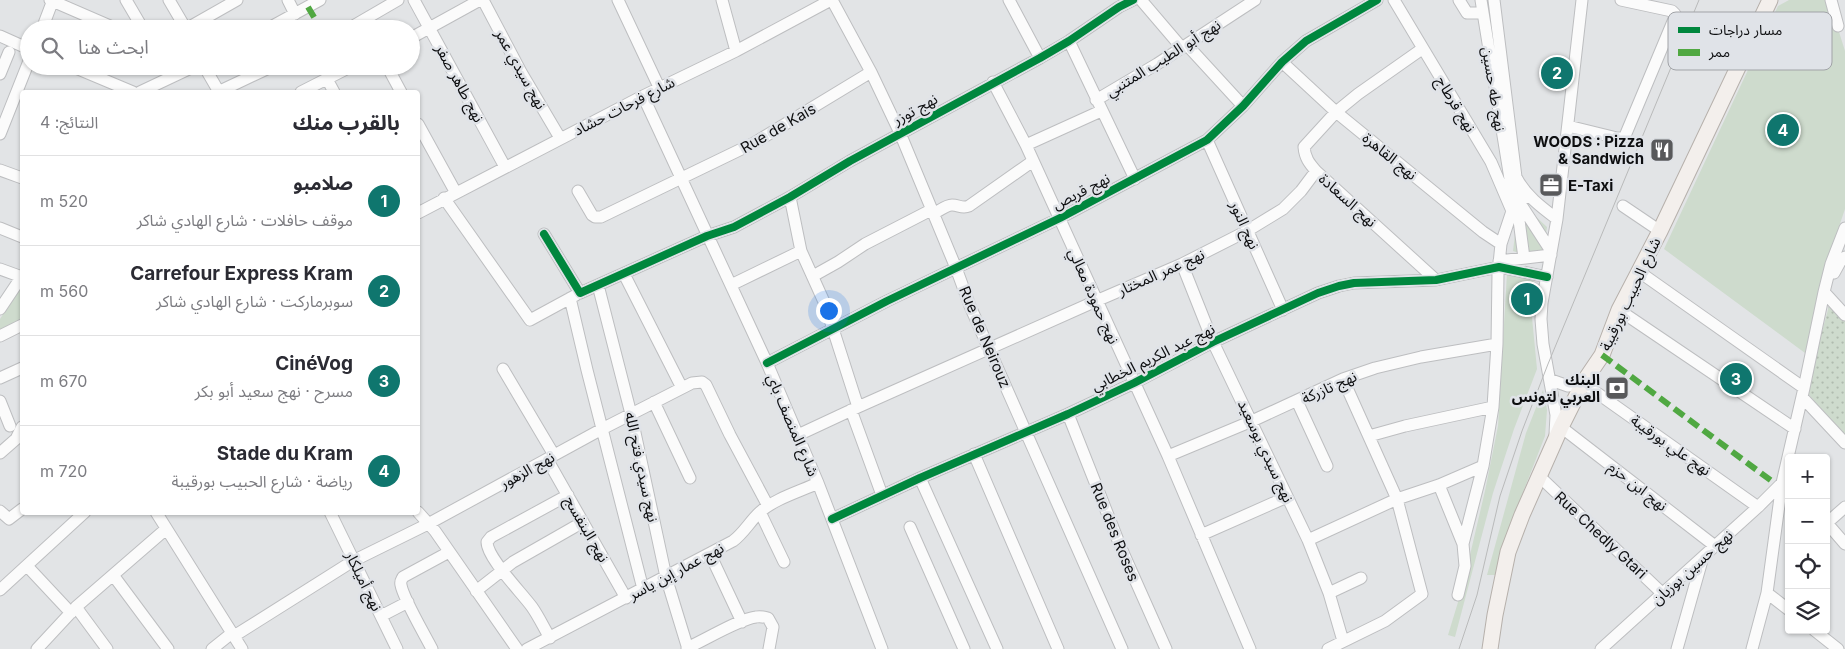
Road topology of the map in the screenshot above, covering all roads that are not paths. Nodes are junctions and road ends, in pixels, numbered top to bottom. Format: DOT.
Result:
graph roads {
  1 [pos="52,0"];
  2 [pos="126,0"];
  3 [pos="169,0"];
  4 [pos="236,0"];
  5 [pos="288,0"];
  6 [pos="320,0"];
  7 [pos="398,0"];
  8 [pos="414,0"];
  9 [pos="481,0"];
  10 [pos="618,0"];
  11 [pos="722,0"];
  12 [pos="832,0"];
  13 [pos="1009,0"];
  14 [pos="1133,0"];
  15 [pos="1142,0"];
  16 [pos="1255,0"];
  17 [pos="1377,0"];
  18 [pos="1394,0"];
  19 [pos="1458,0"];
  20 [pos="1481,0"];
  21 [pos="1494,0"];
  22 [pos="1582,0"];
  23 [pos="1621,0"];
  24 [pos="1770,0"];
  25 [pos="1831,0"];
  26 [pos="1673,12"];
  27 [pos="1764,12"];
  28 [pos="295,14"];
  29 [pos="1482,14"];
  30 [pos="45,20"];
  31 [pos="97,20"];
  32 [pos="137,20"];
  33 [pos="181,20"];
  34 [pos="198,20"];
  35 [pos="284,20"];
  36 [pos="364,20"];
  37 [pos="1838,26"];
  38 [pos="430,28"];
  39 [pos="420,33"];
  40 [pos="1668,33"];
  41 [pos="0,36"];
  42 [pos="1069,41"];
  43 [pos="20,45"];
  44 [pos="1185,46"];
  45 [pos="1422,49"];
  46 [pos="736,51"];
  47 [pos="9,52"];
  48 [pos="1040,58"];
  49 [pos="1282,62"];
  50 [pos="1737,70"];
  51 [pos="871,72"];
  52 [pos="0,74"];
  53 [pos="24,75"];
  54 [pos="93,75"];
  55 [pos="176,75"];
  56 [pos="209,75"];
  57 [pos="254,75"];
  58 [pos="336,75"];
  59 [pos="392,75"];
  60 [pos="327,80"];
  61 [pos="993,82"];
  62 [pos="659,88"];
  63 [pos="129,90"];
  64 [pos="144,90"];
  65 [pos="218,90"];
  66 [pos="223,90"];
  67 [pos="306,90"];
  68 [pos="333,90"];
  69 [pos="400,90"];
  70 [pos="643,96"];
  71 [pos="1096,100"];
  72 [pos="1243,106"];
  73 [pos="1101,111"];
  74 [pos="1336,112"];
  75 [pos="1568,126"];
  76 [pos="420,128"];
  77 [pos="900,133"];
  78 [pos="0,134"];
  79 [pos="560,138"];
  80 [pos="1207,140"];
  81 [pos="1026,145"];
  82 [pos="1033,160"];
  83 [pos="505,167"];
  84 [pos="0,170"];
  85 [pos="1316,171"];
  86 [pos="20,177"];
  87 [pos="682,178"];
  88 [pos="1512,178"];
  89 [pos="1134,179"];
  90 [pos="578,191"];
  91 [pos="456,193"];
  92 [pos="444,198"];
  93 [pos="790,198"];
  94 [pos="1519,203"];
  95 [pos="1623,206"];
  96 [pos="420,212"];
  97 [pos="932,212"];
  98 [pos="1060,218"];
  99 [pos="1558,219"];
  100 [pos="0,228"];
  101 [pos="1845,228"];
  102 [pos="1660,231"];
  103 [pos="1247,232"];
  104 [pos="544,234"];
  105 [pos="20,236"];
  106 [pos="708,236"];
  107 [pos="1501,244"];
  108 [pos="801,251"];
  109 [pos="1551,253"];
  110 [pos="1845,257"];
  111 [pos="1524,258"];
  112 [pos="1182,264"];
  113 [pos="1499,264"];
  114 [pos="956,268"];
  115 [pos="0,269"];
  116 [pos="1638,270"];
  117 [pos="624,274"];
  118 [pos="813,276"];
  119 [pos="1547,277"];
  120 [pos="20,279"];
  121 [pos="1436,280"];
  122 [pos="20,283"];
  123 [pos="598,285"];
  124 [pos="731,285"];
  125 [pos="1824,292"];
  126 [pos="575,296"];
  127 [pos="1096,301"];
  128 [pos="1,307"];
  129 [pos="1283,310"];
  130 [pos="1619,310"];
  131 [pos="1845,314"];
  132 [pos="20,326"];
  133 [pos="832,328"];
  134 [pos="0,336"];
  135 [pos="1213,342"];
  136 [pos="1497,344"];
  137 [pos="989,350"];
  138 [pos="767,363"];
  139 [pos="20,369"];
  140 [pos="504,369"];
  141 [pos="0,378"];
  142 [pos="1343,379"];
  143 [pos="1551,380"];
  144 [pos="1134,383"];
  145 [pos="1583,383"];
  146 [pos="682,388"];
  147 [pos="1803,392"];
  148 [pos="0,401"];
  149 [pos="1297,401"];
  150 [pos="654,402"];
  151 [pos="1492,407"];
  152 [pos="855,408"];
  153 [pos="631,414"];
  154 [pos="1068,414"];
  155 [pos="20,421"];
  156 [pos="1252,421"];
  157 [pos="1562,427"];
  158 [pos="5,428"];
  159 [pos="602,429"];
  160 [pos="1795,430"];
  161 [pos="20,431"];
  162 [pos="1025,434"];
  163 [pos="798,435"];
  164 [pos="1369,436"];
  165 [pos="1555,442"];
  166 [pos="1845,443"];
  167 [pos="0,454"];
  168 [pos="974,454"];
  169 [pos="1790,454"];
  170 [pos="1168,456"];
  171 [pos="550,457"];
  172 [pos="1327,466"];
  173 [pos="1483,466"];
  174 [pos="1540,477"];
  175 [pos="1785,477"];
  176 [pos="690,478"];
  177 [pos="920,478"];
  178 [pos="818,483"];
  179 [pos="1439,484"];
  180 [pos="568,495"];
  181 [pos="882,495"];
  182 [pos="1288,497"];
  183 [pos="1397,499"];
  184 [pos="1758,507"];
  185 [pos="1845,507"];
  186 [pos="764,509"];
  187 [pos="20,511"];
  188 [pos="0,512"];
  189 [pos="420,514"];
  190 [pos="82,515"];
  191 [pos="158,515"];
  192 [pos="331,515"];
  193 [pos="832,519"];
  194 [pos="1830,520"];
  195 [pos="583,522"];
  196 [pos="428,524"];
  197 [pos="1830,526"];
  198 [pos="910,528"];
  199 [pos="166,529"];
  200 [pos="1201,535"];
  201 [pos="1308,540"];
  202 [pos="1463,544"];
  203 [pos="1845,544"];
  204 [pos="1715,546"];
  205 [pos="449,552"];
  206 [pos="710,554"];
  207 [pos="1703,557"];
  208 [pos="353,561"];
  209 [pos="784,562"];
  210 [pos="27,566"];
  211 [pos="502,570"];
  212 [pos="113,575"];
  213 [pos="666,577"];
  214 [pos="1360,578"];
  215 [pos="643,589"];
  216 [pos="0,590"];
  217 [pos="476,591"];
  218 [pos="1766,592"];
  219 [pos="1329,593"];
  220 [pos="1663,594"];
  221 [pos="1458,595"];
  222 [pos="626,598"];
  223 [pos="408,602"];
  224 [pos="1785,607"];
  225 [pos="74,610"];
  226 [pos="381,616"];
  227 [pos="742,622"];
  228 [pos="233,634"];
  229 [pos="1819,634"];
  230 [pos="550,638"];
  231 [pos="1344,641"];
  232 [pos="1845,642"];
  233 [pos="37,649"];
  234 [pos="107,649"];
  235 [pos="168,649"];
  236 [pos="212,649"];
  237 [pos="242,649"];
  238 [pos="397,649"];
  239 [pos="432,649"];
  240 [pos="517,649"];
  241 [pos="527,649"];
  242 [pos="688,649"];
  243 [pos="769,649"];
  244 [pos="882,649"];
  245 [pos="964,649"];
  246 [pos="997,649"];
  247 [pos="1058,649"];
  248 [pos="1122,649"];
  249 [pos="1166,649"];
  250 [pos="1250,649"];
  251 [pos="1328,649"];
  252 [pos="1490,649"];
  253 [pos="1601,649"];
  254 [pos="1677,649"];
  255 [pos="1752,649"];
  256 [pos="1837,649"];
  1 -- 30 [label="street"];
  1 -- 31 [label="street"];
  2 -- 32 [label="street"];
  3 -- 33 [label="street"];
  4 -- 34 [label="street"];
  5 -- 28 [label="street"];
  6 -- 28 [label="street"];
  7 -- 36 [label="street"];
  8 -- 38 [label="street, نهج طاهر صفر"];
  9 -- 38 [label="street"];
  9 -- 79 [label="street, نهج سيدي عمر"];
  10 -- 62 [label="street"];
  11 -- 46 [label="street"];
  12 -- 46 [label="street, شارع فرحات حشاد"];
  12 -- 51 [label="street, Rue de Neirouz"];
  13 -- 48 [label="street"];
  14 -- 42 [label="street, نهج توزر"];
  15 -- 44 [label="street"];
  16 -- 44 [label="street, نهج أبو الطيب المتنبي"];
  17 -- 49 [label="street, نهج قربص"];
  18 -- 45 [label="street, نهج قرطاج"];
  19 -- 29 [label="street"];
  20 -- 29 [label="street, نهج طه حسين"];
  21 -- 88 [label="street, نهج طه حسين"];
  22 -- 75 [label="street"];
  23 -- 26 [label="street"];
  24 -- 27 [label="main road, شارع الحبيب بورقيبة"];
  25 -- 37 [label="street"];
  28 -- 35 [label="street"];
  29 -- 88 [label="street, نهج طه حسين"];
  38 -- 39 [label="street"];
  38 -- 83 [label="street, نهج طاهر صفر"];
  40 -- 75 [label="street"];
  41 -- 43 [label="street"];
  42 -- 48 [label="street, نهج توزر"];
  42 -- 71 [label="street"];
  44 -- 71 [label="street, نهج أبو الطيب المتنبي"];
  44 -- 72 [label="street"];
  45 -- 74 [label="street"];
  45 -- 94 [label="street, نهج قرطاج"];
  46 -- 62 [label="street, شارع فرحات حشاد"];
  47 -- 52 [label="street"];
  48 -- 61 [label="street, نهج توزر"];
  49 -- 72 [label="street, نهج قربص"];
  49 -- 74 [label="street, نهج القاهرة"];
  50 -- 102 [label="main road, شارع الحبيب بورقيبة"];
  51 -- 77 [label="street, Rue de Neirouz"];
  51 -- 87 [label="street, Rue de Kais"];
  53 -- 78 [label="street"];
  54 -- 63 [label="street"];
  55 -- 64 [label="street"];
  56 -- 65 [label="street"];
  57 -- 66 [label="street"];
  58 -- 60 [label="street"];
  59 -- 69 [label="street"];
  60 -- 67 [label="street"];
  60 -- 68 [label="street"];
  61 -- 77 [label="street, نهج توزر"];
  61 -- 81 [label="street, نهج حمودة معالي"];
  62 -- 70 [label="street, شارع فرحات حشاد"];
  70 -- 79 [label="street, شارع فرحات حشاد"];
  70 -- 87 [label="street, شارع المنصف باي"];
  71 -- 73 [label="street"];
  72 -- 80 [label="street, نهج قربص"];
  73 -- 81 [label="street"];
  73 -- 89 [label="street"];
  74 -- 85 [label="street, نهج السعادة"];
  74 -- 107 [label="street, نهج القاهرة"];
  75 -- 99 [label="street"];
  76 -- 91 [label="street"];
  77 -- 93 [label="street, نهج توزر"];
  77 -- 97 [label="street, Rue de Neirouz"];
  79 -- 83 [label="street, شارع فرحات حشاد"];
  80 -- 89 [label="street, نهج قربص"];
  80 -- 103 [label="street, نهج النور"];
  81 -- 82 [label="street, نهج حمودة معالي"];
  82 -- 97 [label="street"];
  82 -- 98 [label="street, نهج حمودة معالي"];
  83 -- 91 [label="street, شارع فرحات حشاد"];
  84 -- 86 [label="street"];
  85 -- 103 [label="street, نهج عمر المختار"];
  85 -- 121 [label="street, نهج السعادة"];
  87 -- 90 [label="street, Rue de Kais"];
  87 -- 106 [label="street, شارع المنصف باي"];
  88 -- 94 [label="street"];
  89 -- 98 [label="street, نهج قربص"];
  91 -- 92 [label="street, شارع فرحات حشاد"];
  92 -- 96 [label="street, شارع فرحات حشاد"];
  92 -- 126 [label="street, نهج توزر"];
  93 -- 106 [label="street, نهج توزر"];
  93 -- 108 [label="street"];
  94 -- 99 [label="street"];
  94 -- 107 [label="street"];
  94 -- 109 [label="street"];
  94 -- 111 [label="street"];
  95 -- 102 [label="street"];
  97 -- 114 [label="street, Rue de Neirouz"];
  97 -- 118 [label="street"];
  98 -- 114 [label="street, نهج قربص"];
  98 -- 127 [label="street, نهج حمودة معالي"];
  99 -- 109 [label="street"];
  100 -- 105 [label="street"];
  101 -- 125 [label="street"];
  102 -- 116 [label="main road, شارع الحبيب بورقيبة"];
  103 -- 112 [label="street, نهج عمر المختار"];
  103 -- 129 [label="street, نهج النور"];
  104 -- 126 [label="street"];
  106 -- 117 [label="street, نهج توزر"];
  106 -- 124 [label="street, شارع المنصف باي"];
  107 -- 113 [label="street"];
  108 -- 118 [label="street"];
  108 -- 124 [label="street"];
  109 -- 111 [label="street, نهج عبد الكريم الخطابي"];
  109 -- 119 [label="street"];
  110 -- 125 [label="street"];
  111 -- 113 [label="street, نهج عبد الكريم الخطابي"];
  112 -- 127 [label="street, نهج عمر المختار"];
  112 -- 135 [label="street, نهج سيدي بوسعيد"];
  113 -- 119 [label="street"];
  113 -- 121 [label="street, نهج عبد الكريم الخطابي"];
  113 -- 136 [label="street"];
  114 -- 133 [label="street, نهج قربص"];
  114 -- 137 [label="street, Rue de Neirouz"];
  115 -- 120 [label="street"];
  116 -- 130 [label="main road, شارع الحبيب بورقيبة"];
  116 -- 147 [label="street"];
  117 -- 123 [label="street, نهج توزر"];
  117 -- 146 [label="street"];
  118 -- 133 [label="street"];
  119 -- 143 [label="street"];
  121 -- 129 [label="street, نهج عبد الكريم الخطابي"];
  122 -- 128 [label="street"];
  123 -- 126 [label="street, نهج توزر"];
  123 -- 153 [label="street, نهج سيدي فتح الله"];
  124 -- 138 [label="street, شارع المنصف باي"];
  125 -- 131 [label="street"];
  125 -- 147 [label="street"];
  126 -- 159 [label="street"];
  127 -- 137 [label="street, نهج عمر المختار"];
  127 -- 144 [label="street, نهج حمودة معالي"];
  129 -- 135 [label="street, نهج عبد الكريم الخطابي"];
  130 -- 145 [label="main road, شارع الحبيب بورقيبة"];
  130 -- 160 [label="street"];
  132 -- 134 [label="street"];
  133 -- 138 [label="street, نهج قربص"];
  133 -- 152 [label="street"];
  135 -- 144 [label="street, نهج عبد الكريم الخطابي"];
  135 -- 156 [label="street, نهج سيدي بوسعيد"];
  136 -- 142 [label="street, نهج تازركة"];
  136 -- 151 [label="street"];
  137 -- 152 [label="street, نهج عمر المختار"];
  137 -- 162 [label="street, Rue de Neirouz"];
  138 -- 163 [label="street, شارع المنصف باي"];
  139 -- 141 [label="street"];
  140 -- 171 [label="street, نهج البنفسج"];
  142 -- 149 [label="street, نهج تازركة"];
  142 -- 164 [label="street"];
  143 -- 145 [label="street"];
  143 -- 165 [label="street"];
  144 -- 154 [label="street, نهج عبد الكريم الخطابي"];
  144 -- 170 [label="street, نهج حمودة معالي"];
  145 -- 157 [label="main road, شارع الحبيب بورقيبة"];
  145 -- 184 [label="street, نهج علي بورقيبة"];
  146 -- 150 [label="street, نهج الزهور"];
  146 -- 186 [label="street, نهج الزهور"];
  147 -- 160 [label="street"];
  147 -- 166 [label="street"];
  148 -- 158 [label="street"];
  149 -- 156 [label="street, نهج تازركة"];
  149 -- 172 [label="street"];
  150 -- 153 [label="street, نهج الزهور"];
  150 -- 176 [label="street"];
  151 -- 164 [label="street"];
  151 -- 173 [label="street"];
  152 -- 163 [label="street, نهج عمر المختار"];
  152 -- 181 [label="street"];
  153 -- 159 [label="street, نهج الزهور"];
  153 -- 213 [label="street, نهج سيدي فتح الله"];
  154 -- 162 [label="street, نهج عبد الكريم الخطابي"];
  154 -- 249 [label="street, Rue des Roses"];
  155 -- 158 [label="street"];
  156 -- 170 [label="street, نهج تازركة"];
  156 -- 182 [label="street, نهج سيدي بوسعيد"];
  157 -- 165 [label="main road, شارع الحبيب بورقيبة"];
  157 -- 204 [label="street, نهج ابن حزم"];
  159 -- 171 [label="street, نهج الزهور"];
  159 -- 215 [label="street"];
  160 -- 169 [label="street"];
  161 -- 167 [label="street"];
  162 -- 168 [label="street, نهج عبد الكريم الخطابي"];
  162 -- 248 [label="street, Rue de Neirouz"];
  163 -- 178 [label="street, شارع المنصف باي"];
  164 -- 183 [label="street"];
  165 -- 174 [label="main road, شارع الحبيب بورقيبة"];
  168 -- 177 [label="street, نهج عبد الكريم الخطابي"];
  168 -- 247 [label="street"];
  170 -- 200 [label="street, نهج حمودة معالي"];
  171 -- 180 [label="street, نهج البنفسج"];
  171 -- 196 [label="street, نهج الزهور"];
  173 -- 179 [label="street"];
  173 -- 202 [label="street"];
  174 -- 220 [label="street, Rue Chedly Gtari"];
  174 -- 252 [label="main road, شارع الحبيب بورقيبة"];
  175 -- 184 [label="street, نهج حسين بوزيان"];
  175 -- 218 [label="street"];
  177 -- 181 [label="street, نهج عبد الكريم الخطابي"];
  177 -- 246 [label="street"];
  178 -- 186 [label="street, نهج عمار إبن ياسر"];
  178 -- 193 [label="street, شارع المنصف باي"];
  179 -- 183 [label="street"];
  179 -- 202 [label="street"];
  180 -- 195 [label="street, نهج البنفسج"];
  180 -- 211 [label="street"];
  181 -- 193 [label="street, نهج عبد الكريم الخطابي"];
  182 -- 200 [label="street"];
  182 -- 201 [label="street, نهج سيدي بوسعيد"];
  183 -- 201 [label="street"];
  183 -- 231 [label="street"];
  184 -- 204 [label="street, نهج حسين بوزيان"];
  185 -- 194 [label="street"];
  186 -- 206 [label="street, نهج عمار إبن ياسر"];
  186 -- 209 [label="street, نهج الزهور"];
  187 -- 188 [label="street"];
  189 -- 196 [label="street"];
  190 -- 210 [label="street"];
  191 -- 199 [label="street"];
  192 -- 208 [label="street, نهج أميلكار"];
  193 -- 244 [label="street, شارع المنصف باي"];
  195 -- 211 [label="street"];
  195 -- 222 [label="street, نهج البنفسج"];
  196 -- 205 [label="street"];
  196 -- 208 [label="street, نهج الزهور"];
  197 -- 203 [label="street"];
  198 -- 245 [label="street"];
  199 -- 212 [label="street"];
  199 -- 228 [label="street"];
  200 -- 250 [label="street, نهج حمودة معالي"];
  201 -- 219 [label="street, نهج سيدي بوسعيد"];
  202 -- 221 [label="street"];
  204 -- 207 [label="street, نهج حسين بوزيان"];
  205 -- 217 [label="street"];
  205 -- 223 [label="street"];
  206 -- 213 [label="street, نهج عمار إبن ياسر"];
  206 -- 227 [label="street"];
  207 -- 220 [label="street, نهج حسين بوزيان"];
  207 -- 254 [label="street"];
  208 -- 226 [label="street, نهج أميلكار"];
  208 -- 228 [label="street, نهج الزهور"];
  210 -- 216 [label="street"];
  210 -- 225 [label="street"];
  211 -- 217 [label="street"];
  211 -- 230 [label="street"];
  212 -- 225 [label="street"];
  212 -- 235 [label="street"];
  213 -- 215 [label="street, نهج عمار إبن ياسر"];
  213 -- 242 [label="street, نهج سيدي فتح الله"];
  214 -- 219 [label="street"];
  215 -- 222 [label="street, نهج عمار إبن ياسر"];
  217 -- 240 [label="street"];
  218 -- 224 [label="street"];
  218 -- 255 [label="street"];
  219 -- 231 [label="street, نهج سيدي بوسعيد"];
  220 -- 253 [label="street, نهج حسين بوزيان"];
  222 -- 230 [label="street, نهج عمار إبن ياسر"];
  223 -- 226 [label="street"];
  223 -- 239 [label="street"];
  225 -- 233 [label="street"];
  225 -- 234 [label="street"];
  226 -- 238 [label="street, نهج أميلكار"];
  227 -- 242 [label="street"];
  227 -- 243 [label="street"];
  228 -- 236 [label="street, نهج الزهور"];
  228 -- 237 [label="street"];
  229 -- 256 [label="street"];
  230 -- 241 [label="street, نهج عمار إبن ياسر"];
  231 -- 251 [label="street"];
  232 -- 256 [label="street"];
}
